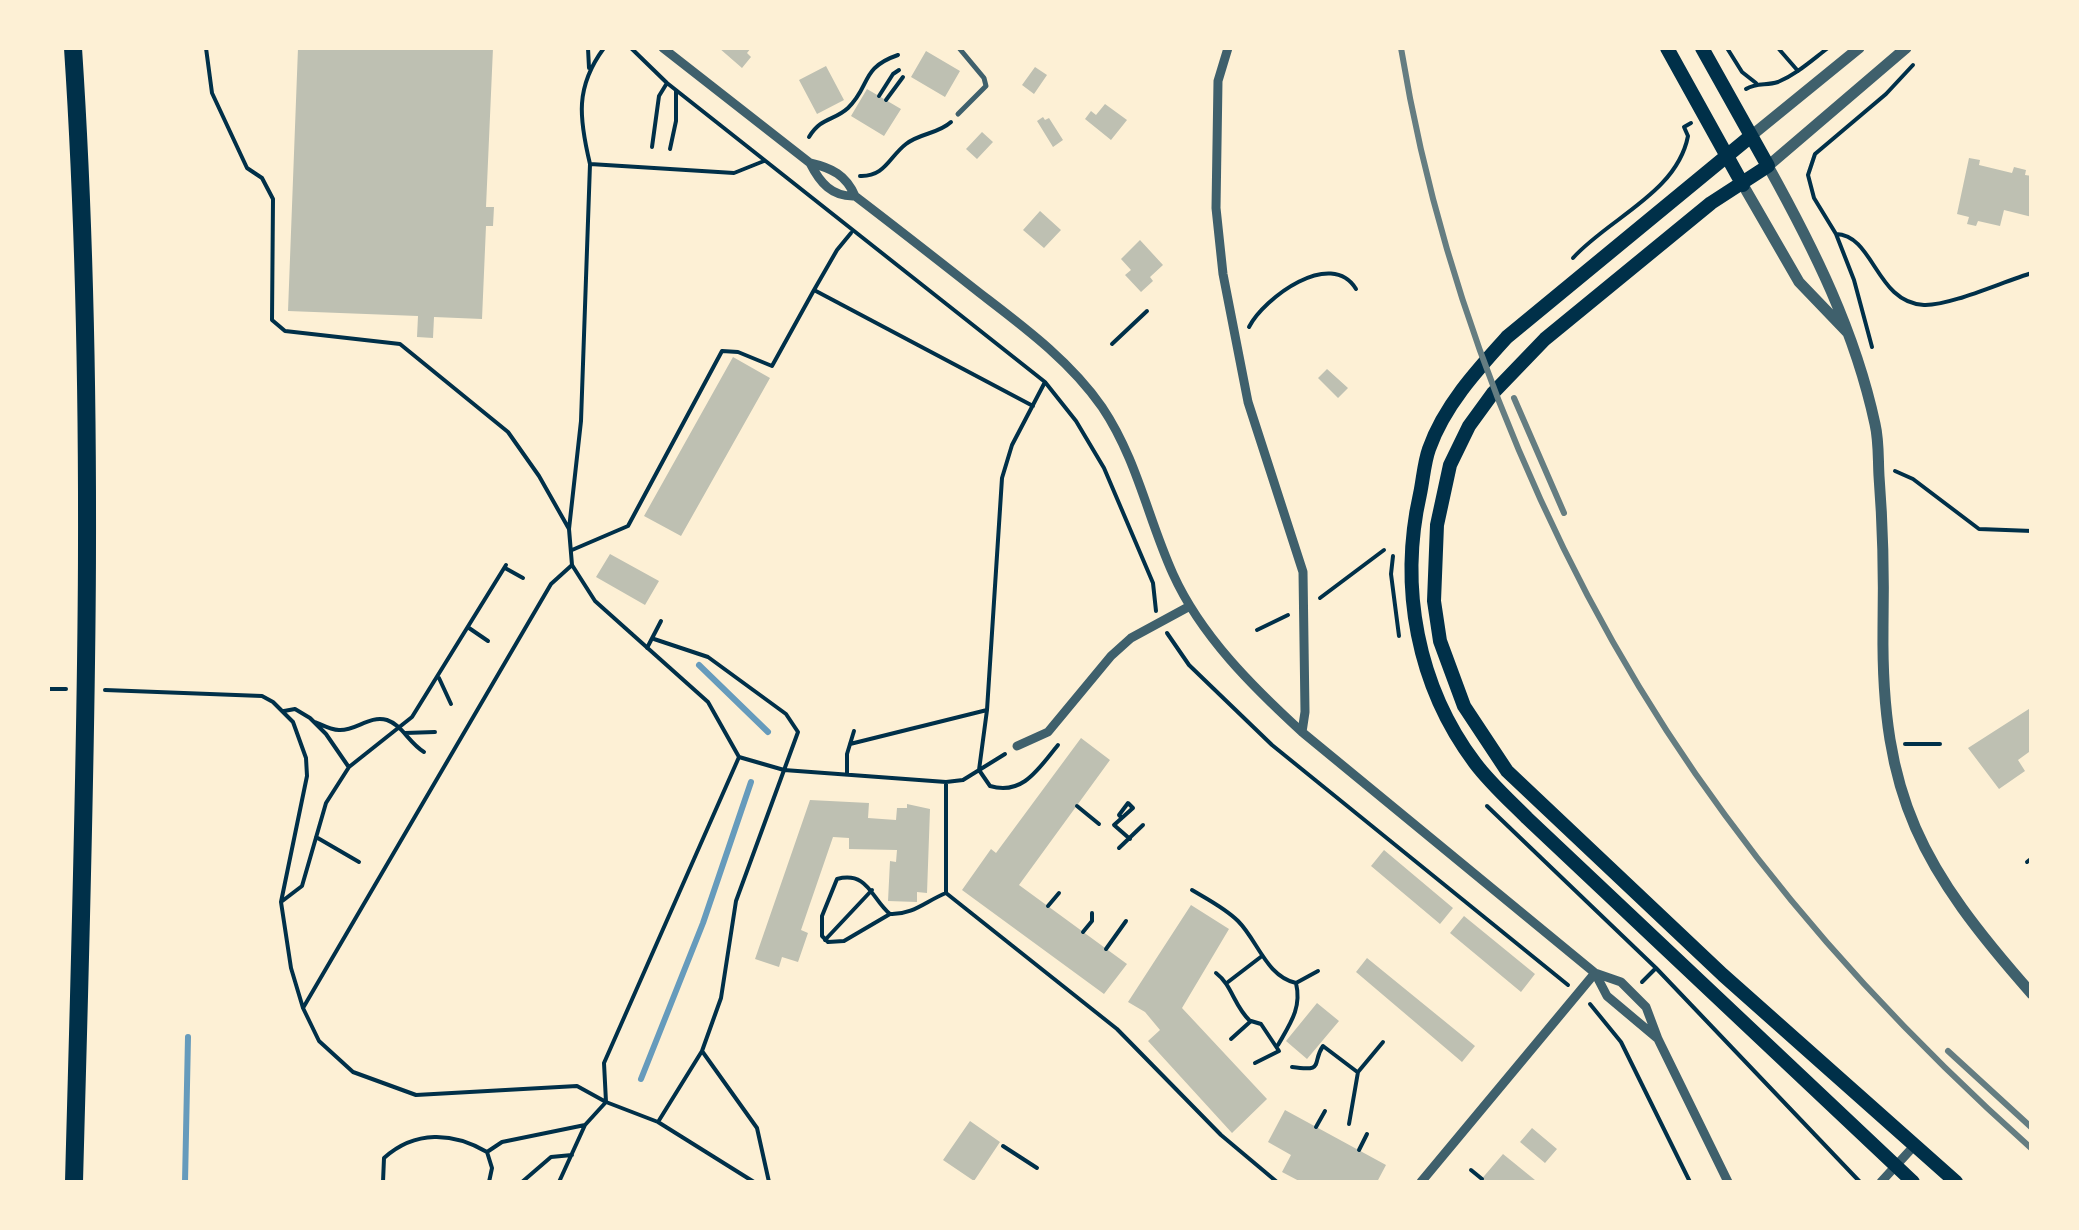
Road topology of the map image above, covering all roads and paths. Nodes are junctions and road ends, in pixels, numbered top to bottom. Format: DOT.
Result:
graph roads {
  1 [pos="74,48"];
  2 [pos="206,48"];
  3 [pos="588,48"];
  4 [pos="604,48"];
  5 [pos="630,48"];
  6 [pos="664,48"];
  7 [pos="959,48"];
  8 [pos="1228,48"];
  9 [pos="1666,48"];
  10 [pos="1702,48"];
  11 [pos="1727,48"];
  12 [pos="1778,48"];
  13 [pos="1828,48"];
  14 [pos="1860,48"];
  15 [pos="1906,48"];
  16 [pos="898,55"];
  17 [pos="1917,58"];
  18 [pos="589,68"];
  19 [pos="899,70"];
  20 [pos="1798,71"];
  21 [pos="903,77"];
  22 [pos="666,84"];
  23 [pos="676,91"];
  24 [pos="879,96"];
  25 [pos="886,100"];
  26 [pos="958,114"];
  27 [pos="1684,127"];
  28 [pos="1751,136"];
  29 [pos="808,137"];
  30 [pos="652,147"];
  31 [pos="670,148"];
  32 [pos="1726,156"];
  33 [pos="766,160"];
  34 [pos="810,163"];
  35 [pos="590,164"];
  36 [pos="1768,166"];
  37 [pos="848,168"];
  38 [pos="1743,185"];
  39 [pos="855,196"];
  40 [pos="853,231"];
  41 [pos="1836,234"];
  42 [pos="1565,267"];
  43 [pos="2032,273"];
  44 [pos="1356,289"];
  45 [pos="814,290"];
  46 [pos="1147,311"];
  47 [pos="1851,336"];
  48 [pos="1234,339"];
  49 [pos="1112,344"];
  50 [pos="1874,358"];
  51 [pos="1045,382"];
  52 [pos="1033,406"];
  53 [pos="1894,486"];
  54 [pos="569,529"];
  55 [pos="2032,531"];
  56 [pos="571,550"];
  57 [pos="1384,550"];
  58 [pos="572,565"];
  59 [pos="523,578"];
  60 [pos="1311,605"];
  61 [pos="1190,606"];
  62 [pos="1154,607"];
  63 [pos="1288,615"];
  64 [pos="661,622"];
  65 [pos="469,628"];
  66 [pos="1257,630"];
  67 [pos="1169,636"];
  68 [pos="654,639"];
  69 [pos="488,641"];
  70 [pos="646,648"];
  71 [pos="439,678"];
  72 [pos="48,688"];
  73 [pos="68,689"];
  74 [pos="87,690"];
  75 [pos="451,704"];
  76 [pos="987,710"];
  77 [pos="284,711"];
  78 [pos="315,722"];
  79 [pos="401,731"];
  80 [pos="854,731"];
  81 [pos="435,732"];
  82 [pos="1302,732"];
  83 [pos="850,744"];
  84 [pos="1905,744"];
  85 [pos="1940,744"];
  86 [pos="1017,746"];
  87 [pos="424,752"];
  88 [pos="739,756"];
  89 [pos="349,767"];
  90 [pos="784,770"];
  91 [pos="979,770"];
  92 [pos="847,773"];
  93 [pos="946,782"];
  94 [pos="1076,806"];
  95 [pos="1121,817"];
  96 [pos="1099,824"];
  97 [pos="1143,824"];
  98 [pos="316,837"];
  99 [pos="1130,839"];
  100 [pos="1118,848"];
  101 [pos="359,862"];
  102 [pos="872,890"];
  103 [pos="1192,890"];
  104 [pos="946,893"];
  105 [pos="1060,893"];
  106 [pos="281,902"];
  107 [pos="1048,906"];
  108 [pos="1092,913"];
  109 [pos="890,914"];
  110 [pos="1126,921"];
  111 [pos="1083,932"];
  112 [pos="826,940"];
  113 [pos="1106,948"];
  114 [pos="1262,956"];
  115 [pos="1656,968"];
  116 [pos="1318,971"];
  117 [pos="1594,972"];
  118 [pos="1216,974"];
  119 [pos="1228,982"];
  120 [pos="1296,983"];
  121 [pos="1640,985"];
  122 [pos="1578,992"];
  123 [pos="2032,994"];
  124 [pos="303,1008"];
  125 [pos="1251,1022"];
  126 [pos="1231,1039"];
  127 [pos="1658,1039"];
  128 [pos="1383,1042"];
  129 [pos="1278,1045"];
  130 [pos="702,1051"];
  131 [pos="1255,1064"];
  132 [pos="1292,1067"];
  133 [pos="1358,1072"];
  134 [pos="606,1102"];
  135 [pos="1324,1111"];
  136 [pos="658,1122"];
  137 [pos="1349,1124"];
  138 [pos="585,1125"];
  139 [pos="1316,1127"];
  140 [pos="1367,1134"];
  141 [pos="1004,1146"];
  142 [pos="1914,1146"];
  143 [pos="1358,1150"];
  144 [pos="487,1152"];
  145 [pos="573,1155"];
  146 [pos="1896,1166"];
  147 [pos="1037,1168"];
  148 [pos="1471,1170"];
  149 [pos="1847,1171"];
  150 [pos="1482,1179"];
  151 [pos="74,1182"];
  152 [pos="382,1182"];
  153 [pos="489,1182"];
  154 [pos="522,1182"];
  155 [pos="559,1182"];
  156 [pos="754,1182"];
  157 [pos="769,1182"];
  158 [pos="1278,1182"];
  159 [pos="1421,1182"];
  160 [pos="1690,1182"];
  161 [pos="1728,1182"];
  162 [pos="1860,1182"];
  163 [pos="1881,1182"];
  164 [pos="1914,1182"];
  165 [pos="1956,1182"];
  1 -- 151 [label="highway"];
  2 -- 54 [label="path"];
  3 -- 18 [label="path"];
  4 -- 18 [label="path"];
  5 -- 22 [label="path"];
  6 -- 34 [label="street"];
  7 -- 26 [label="lane"];
  8 -- 48 [label="street"];
  9 -- 32 [label="main road"];
  10 -- 28 [label="main road"];
  11 -- 20 [label="path"];
  12 -- 20 [label="path"];
  13 -- 20 [label="path"];
  14 -- 28 [label="street"];
  15 -- 36 [label="street"];
  16 -- 29 [label="path"];
  17 -- 41 [label="path"];
  18 -- 35 [label="path"];
  19 -- 24 [label="path"];
  21 -- 25 [label="path"];
  22 -- 23 [label="path"];
  22 -- 30 [label="path"];
  23 -- 31 [label="path"];
  23 -- 33 [label="path"];
  26 -- 37 [label="path"];
  27 -- 42 [label="path"];
  28 -- 32 [label="main road"];
  28 -- 36 [label="main road"];
  32 -- 38 [label="main road"];
  32 -- 146 [label="main road"];
  33 -- 35 [label="path"];
  33 -- 40 [label="path"];
  34 -- 39 [label="street"];
  34 -- 39 [label="street"];
  35 -- 54 [label="path"];
  36 -- 38 [label="main road"];
  36 -- 47 [label="street"];
  38 -- 47 [label="street"];
  38 -- 142 [label="main road"];
  39 -- 61 [label="street"];
  40 -- 45 [label="path"];
  40 -- 51 [label="path"];
  41 -- 43 [label="path"];
  41 -- 50 [label="path"];
  44 -- 48 [label="path"];
  45 -- 52 [label="path"];
  45 -- 56 [label="path"];
  46 -- 49 [label="path"];
  47 -- 123 [label="street"];
  48 -- 82 [label="street"];
  51 -- 52 [label="path"];
  51 -- 62 [label="path"];
  52 -- 76 [label="path"];
  53 -- 55 [label="path"];
  54 -- 56 [label="path"];
  56 -- 58 [label="path"];
  57 -- 60 [label="path"];
  58 -- 70 [label="path"];
  58 -- 124 [label="path"];
  59 -- 65 [label="path"];
  61 -- 82 [label="street"];
  61 -- 86 [label="street"];
  63 -- 66 [label="path"];
  64 -- 68 [label="path"];
  65 -- 69 [label="path"];
  65 -- 71 [label="path"];
  67 -- 122 [label="path"];
  68 -- 70 [label="path"];
  68 -- 90 [label="path"];
  70 -- 88 [label="path"];
  71 -- 75 [label="path"];
  71 -- 79 [label="path"];
  72 -- 73 [label="path"];
  74 -- 77 [label="path"];
  76 -- 83 [label="path"];
  76 -- 91 [label="path"];
  77 -- 78 [label="path"];
  77 -- 106 [label="path"];
  78 -- 79 [label="path"];
  78 -- 89 [label="path"];
  79 -- 81 [label="path"];
  79 -- 87 [label="path"];
  79 -- 89 [label="path"];
  80 -- 83 [label="path"];
  82 -- 117 [label="street"];
  83 -- 92 [label="path"];
  84 -- 85 [label="path"];
  86 -- 91 [label="path"];
  88 -- 90 [label="path"];
  88 -- 134 [label="path"];
  89 -- 98 [label="path"];
  90 -- 92 [label="path"];
  90 -- 130 [label="path"];
  91 -- 93 [label="path"];
  92 -- 93 [label="path"];
  93 -- 104 [label="path"];
  94 -- 96 [label="path"];
  95 -- 99 [label="path"];
  97 -- 99 [label="path"];
  98 -- 101 [label="path"];
  98 -- 106 [label="path"];
  99 -- 100 [label="path"];
  102 -- 109 [label="path"];
  102 -- 112 [label="path"];
  102 -- 112 [label="path"];
  103 -- 114 [label="path"];
  104 -- 109 [label="path"];
  104 -- 158 [label="path"];
  105 -- 107 [label="path"];
  106 -- 124 [label="path"];
  108 -- 111 [label="path"];
  109 -- 112 [label="path"];
  110 -- 113 [label="path"];
  114 -- 119 [label="path"];
  114 -- 120 [label="path"];
  115 -- 121 [label="path"];
  116 -- 120 [label="path"];
  117 -- 122 [label="street"];
  117 -- 127 [label="street"];
  117 -- 127 [label="street"];
  118 -- 119 [label="path"];
  119 -- 125 [label="path"];
  120 -- 129 [label="path"];
  122 -- 159 [label="street"];
  122 -- 160 [label="path"];
  124 -- 134 [label="path"];
  125 -- 126 [label="path"];
  125 -- 129 [label="path"];
  127 -- 161 [label="street"];
  128 -- 133 [label="path"];
  129 -- 131 [label="path"];
  130 -- 136 [label="path"];
  130 -- 157 [label="path"];
  132 -- 133 [label="path"];
  133 -- 137 [label="path"];
  134 -- 136 [label="path"];
  134 -- 138 [label="path"];
  135 -- 139 [label="path"];
  136 -- 156 [label="path"];
  138 -- 144 [label="path"];
  138 -- 145 [label="path"];
  140 -- 143 [label="path"];
  141 -- 147 [label="path"];
  142 -- 146 [label="street"];
  142 -- 165 [label="main road"];
  144 -- 152 [label="path"];
  144 -- 153 [label="path"];
  145 -- 154 [label="path"];
  145 -- 155 [label="path"];
  146 -- 163 [label="street"];
  146 -- 164 [label="main road"];
  148 -- 150 [label="path"];
  149 -- 162 [label="path"];
}
